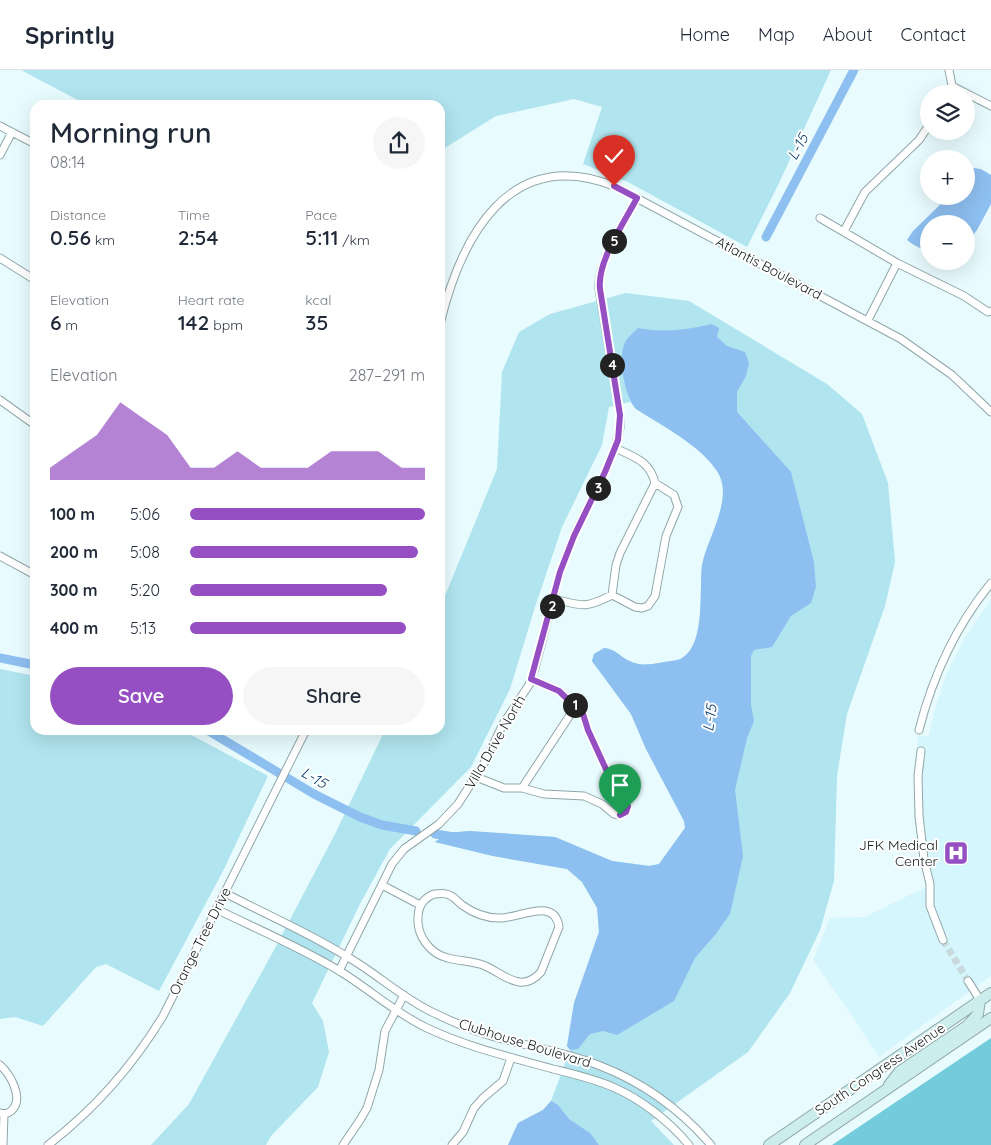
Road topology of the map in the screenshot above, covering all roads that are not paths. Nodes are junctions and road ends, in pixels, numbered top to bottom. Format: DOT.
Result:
graph roads {
  1 [pos="949,70"];
  2 [pos="952,85"];
  3 [pos="975,98"];
  4 [pos="991,106"];
  5 [pos="0,126"];
  6 [pos="12,132"];
  7 [pos="920,138"];
  8 [pos="30,141"];
  9 [pos="0,155"];
  10 [pos="637,198"];
  11 [pos="820,218"];
  12 [pos="844,232"];
  13 [pos="0,258"];
  14 [pos="897,263"];
  15 [pos="30,277"];
  16 [pos="445,309"];
  17 [pos="991,311"];
  18 [pos="868,320"];
  19 [pos="0,400"];
  20 [pos="991,412"];
  21 [pos="30,421"];
  22 [pos="615,448"];
  23 [pos="656,483"];
  24 [pos="0,556"];
  25 [pos="30,572"];
  26 [pos="991,583"];
  27 [pos="612,595"];
  28 [pos="554,599"];
  29 [pos="531,679"];
  30 [pos="576,706"];
  31 [pos="919,730"];
  32 [pos="303,735"];
  33 [pos="921,751"];
  34 [pos="476,777"];
  35 [pos="522,788"];
  36 [pos="382,885"];
  37 [pos="225,893"];
  38 [pos="420,905"];
  39 [pos="216,909"];
  40 [pos="943,940"];
  41 [pos="346,956"];
  42 [pos="339,971"];
  43 [pos="968,981"];
  44 [pos="991,993"];
  45 [pos="404,995"];
  46 [pos="980,1000"];
  47 [pos="396,1010"];
  48 [pos="991,1018"];
  49 [pos="511,1058"];
  50 [pos="0,1065"];
  51 [pos="882,1094"];
  52 [pos="2,1113"];
  53 [pos="3,1145"];
  54 [pos="48,1145"];
  55 [pos="343,1145"];
  56 [pos="452,1145"];
  57 [pos="690,1145"];
  58 [pos="711,1145"];
  59 [pos="769,1145"];
  60 [pos="805,1145"];
  1 -- 2 [label="street"];
  3 -- 4 [label="street"];
  5 -- 6 [label="street"];
  6 -- 8 [label="street"];
  6 -- 9 [label="street"];
  7 -- 12 [label="street"];
  10 -- 16 [label="street, Atlantis Boulevard"];
  10 -- 18 [label="street, Atlantis Boulevard"];
  10 -- 22 [label="street, Villa Drive North"];
  11 -- 12 [label="street"];
  12 -- 14 [label="street"];
  13 -- 15 [label="street"];
  14 -- 17 [label="street"];
  14 -- 18 [label="street"];
  18 -- 20 [label="street, Atlantis Boulevard"];
  19 -- 21 [label="street"];
  22 -- 23 [label="street"];
  22 -- 28 [label="street, Villa Drive North"];
  23 -- 27 [label="street"];
  23 -- 27 [label="street"];
  24 -- 25 [label="street"];
  26 -- 31 [label="street"];
  27 -- 28 [label="street"];
  28 -- 29 [label="street, Villa Drive North"];
  29 -- 30 [label="street"];
  29 -- 34 [label="street, Villa Drive North"];
  30 -- 35 [label="street"];
  30 -- 35 [label="street"];
  32 -- 37 [label="street, Orange Tree Drive"];
  33 -- 40 [label="street"];
  34 -- 35 [label="street"];
  34 -- 36 [label="street, Villa Drive North"];
  36 -- 38 [label="street"];
  36 -- 41 [label="street, Villa Drive North"];
  37 -- 39 [label="street, Orange Tree Drive"];
  37 -- 41 [label="street, Clubhouse Boulevard"];
  38 -- 38 [label="street"];
  39 -- 42 [label="street, Clubhouse Boulevard"];
  39 -- 54 [label="street, Orange Tree Drive"];
  41 -- 42 [label="street, Villa Drive North"];
  41 -- 45 [label="street, Clubhouse Boulevard"];
  42 -- 47 [label="street, Clubhouse Boulevard"];
  43 -- 46 [label="street"];
  44 -- 46 [label="main road, South Congress Avenue"];
  45 -- 47 [label="street"];
  45 -- 58 [label="street, Clubhouse Boulevard"];
  46 -- 51 [label="main road"];
  46 -- 59 [label="main road, South Congress Avenue"];
  47 -- 49 [label="street, Clubhouse Boulevard"];
  47 -- 55 [label="street"];
  48 -- 51 [label="main road, South Congress Avenue"];
  49 -- 56 [label="street"];
  49 -- 57 [label="street, Clubhouse Boulevard"];
  50 -- 52 [label="street"];
  51 -- 60 [label="main road, South Congress Avenue"];
  52 -- 53 [label="street"];
}
